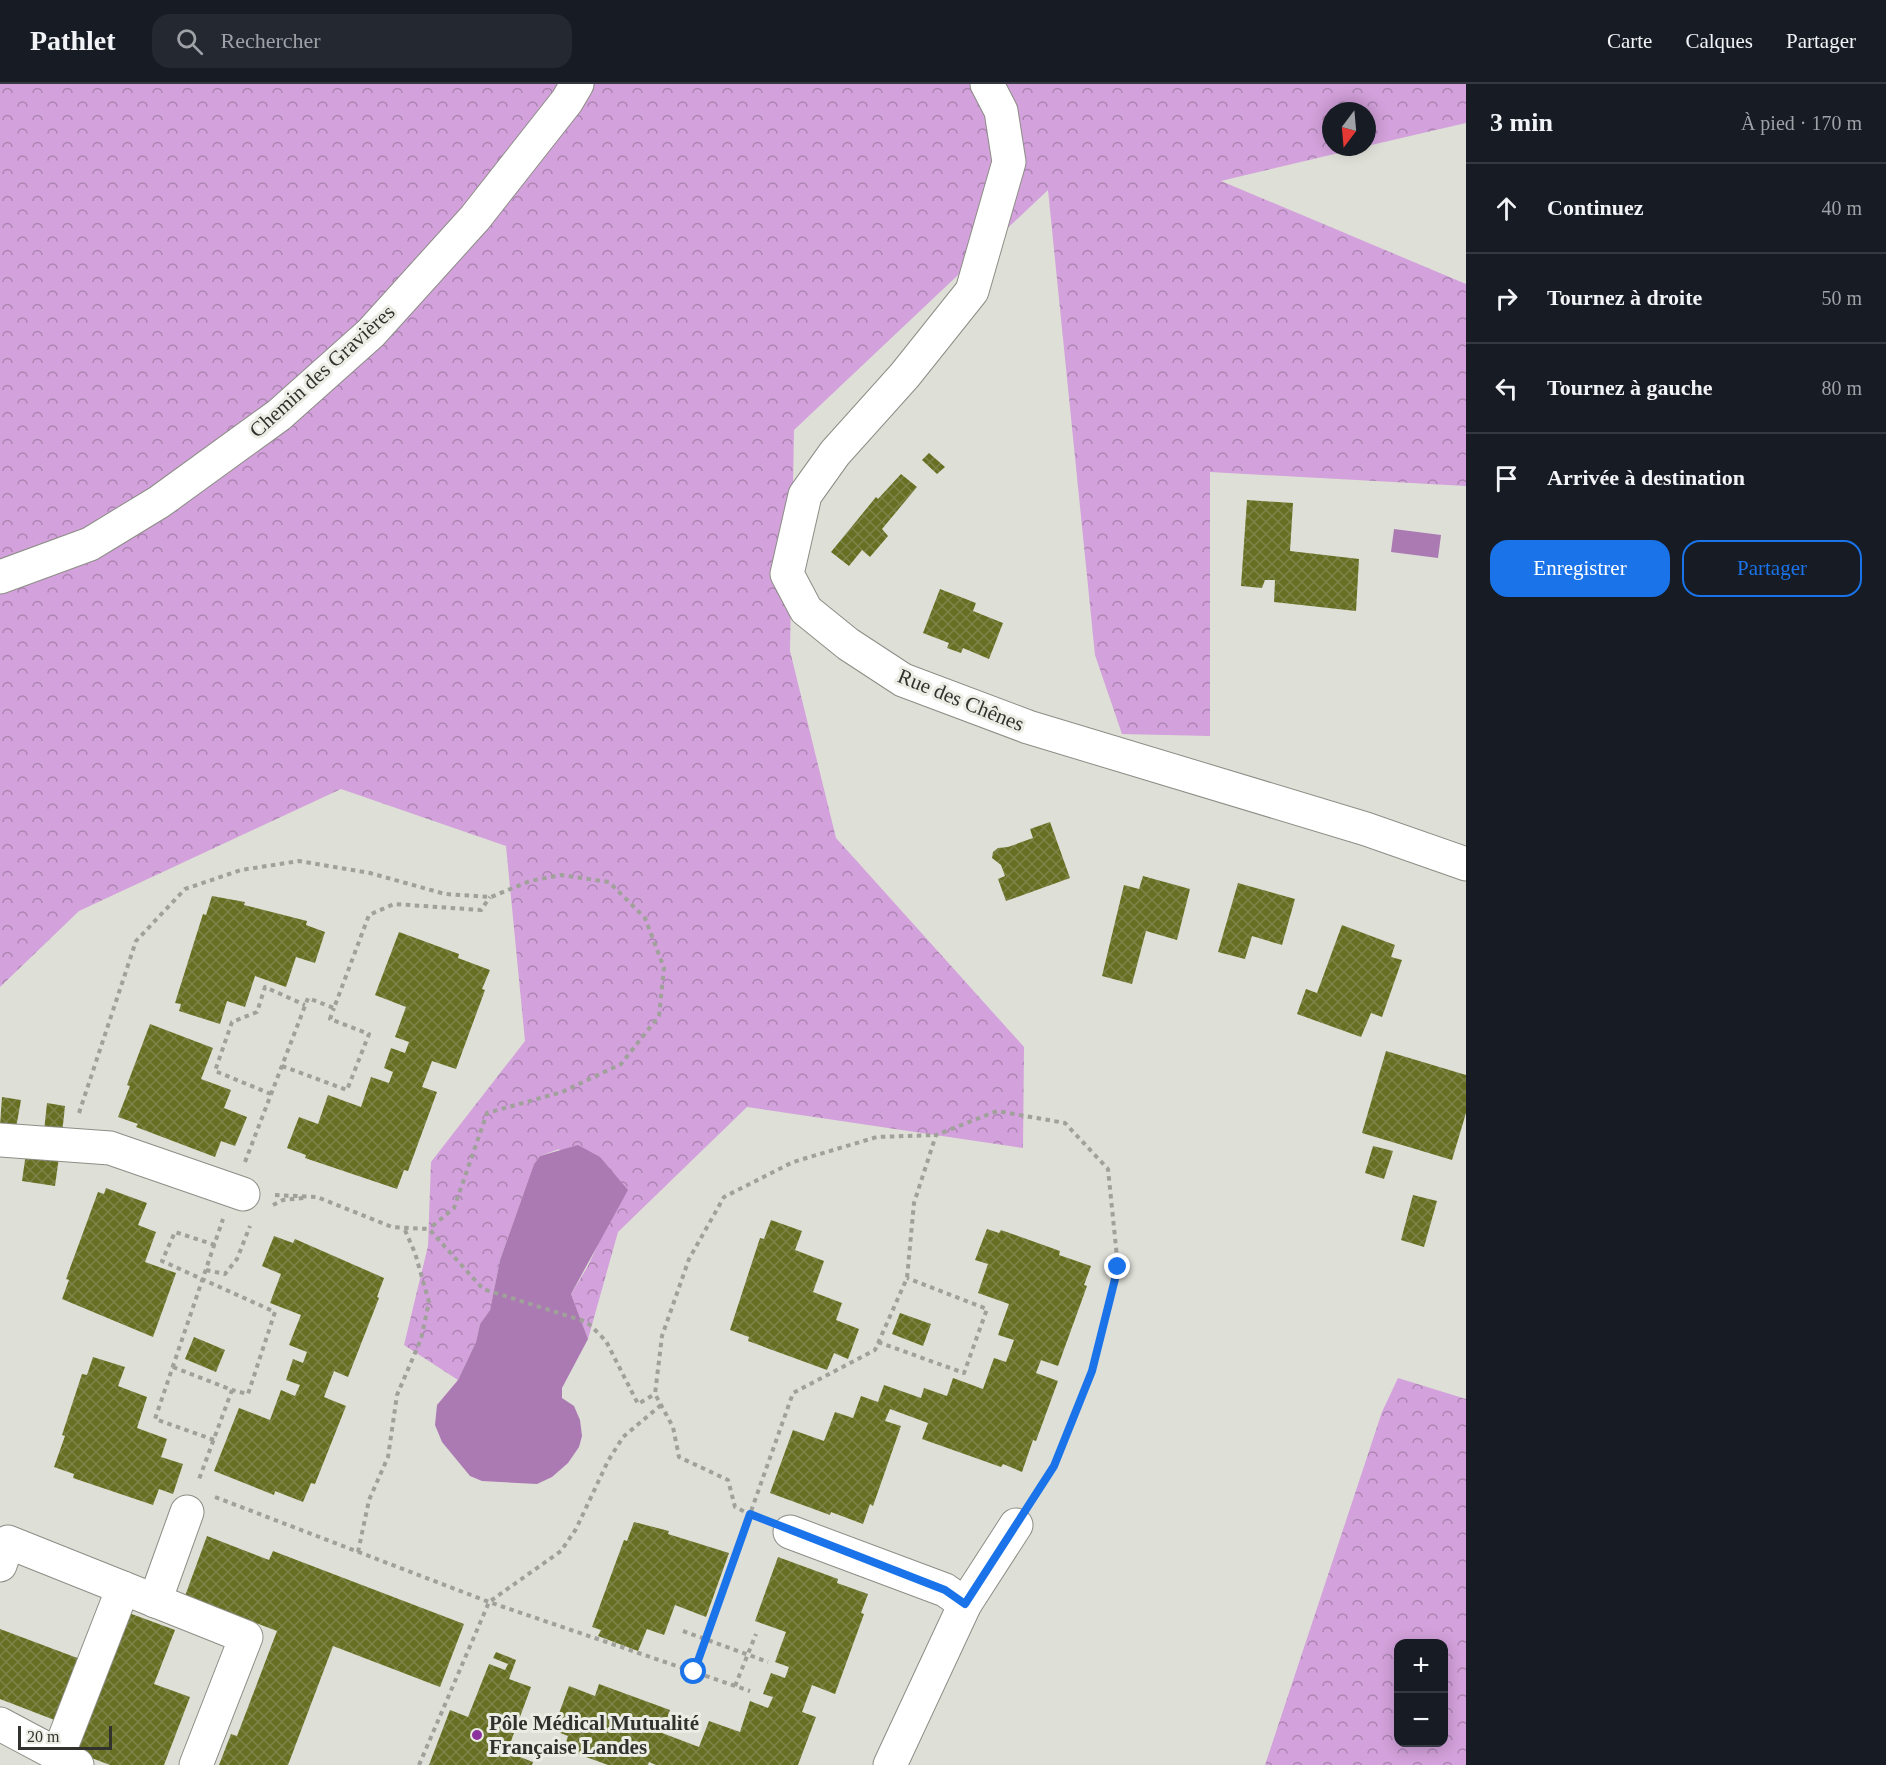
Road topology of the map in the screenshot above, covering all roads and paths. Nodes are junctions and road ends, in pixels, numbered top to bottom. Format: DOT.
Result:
graph roads {
  1 [pos="577,84"];
  2 [pos="987,84"];
  3 [pos="0,577"];
  4 [pos="1466,864"];
  5 [pos="491,897"];
  6 [pos="305,1006"];
  7 [pos="334,1008"];
  8 [pos="282,1066"];
  9 [pos="271,1094"];
  10 [pos="936,1135"];
  11 [pos="0,1140"];
  12 [pos="71,1145"];
  13 [pos="317,1197"];
  14 [pos="249,1204"];
  15 [pos="404,1228"];
  16 [pos="429,1229"];
  17 [pos="215,1245"];
  18 [pos="206,1270"];
  19 [pos="907,1278"];
  20 [pos="203,1280"];
  21 [pos="878,1342"];
  22 [pos="173,1367"];
  23 [pos="232,1390"];
  24 [pos="655,1394"];
  25 [pos="661,1405"];
  26 [pos="214,1440"];
  27 [pos="196,1498"];
  28 [pos="750,1514"];
  29 [pos="1016,1525"];
  30 [pos="790,1532"];
  31 [pos="358,1552"];
  32 [pos="0,1565"];
  33 [pos="123,1588"];
  34 [pos="155,1600"];
  35 [pos="489,1602"];
  36 [pos="965,1604"];
  37 [pos="683,1631"];
  38 [pos="756,1634"];
  39 [pos="706,1639"];
  40 [pos="748,1654"];
  41 [pos="768,1662"];
  42 [pos="694,1672"];
  43 [pos="735,1686"];
  44 [pos="750,1691"];
  45 [pos="0,1724"];
  46 [pos="68,1760"];
  47 [pos="196,1765"];
  48 [pos="419,1765"];
  49 [pos="890,1765"];
  1 -- 3 [label="street, Chemin des Gravières"];
  2 -- 4 [label="street, Rue des Chênes"];
  5 -- 7 [label="path"];
  5 -- 12 [label="path"];
  5 -- 16 [label="path"];
  6 -- 7 [label="path"];
  6 -- 8 [label="path"];
  6 -- 9 [label="path"];
  7 -- 8 [label="path"];
  8 -- 9 [label="path"];
  9 -- 14 [label="path"];
  10 -- 19 [label="path"];
  10 -- 24 [label="path"];
  10 -- 29 [label="path"];
  11 -- 12 [label="street"];
  12 -- 14 [label="street"];
  13 -- 14 [label="path"];
  13 -- 14 [label="path"];
  13 -- 15 [label="path"];
  14 -- 17 [label="path"];
  14 -- 18 [label="path"];
  15 -- 16 [label="path"];
  15 -- 31 [label="path"];
  16 -- 24 [label="path"];
  17 -- 18 [label="path"];
  17 -- 20 [label="path"];
  18 -- 20 [label="path"];
  19 -- 21 [label="path"];
  19 -- 21 [label="path"];
  20 -- 22 [label="path"];
  20 -- 23 [label="path"];
  21 -- 28 [label="path"];
  22 -- 23 [label="path"];
  22 -- 26 [label="path"];
  23 -- 26 [label="path"];
  24 -- 25 [label="path"];
  25 -- 28 [label="path"];
  25 -- 35 [label="path"];
  26 -- 27 [label="path"];
  27 -- 31 [label="path"];
  27 -- 34 [label="street"];
  28 -- 30 [label="path"];
  28 -- 39 [label="path"];
  29 -- 36 [label="street"];
  30 -- 36 [label="street"];
  31 -- 35 [label="path"];
  32 -- 33 [label="street"];
  33 -- 34 [label="street"];
  33 -- 46 [label="street"];
  34 -- 47 [label="street"];
  35 -- 42 [label="path"];
  35 -- 48 [label="path"];
  36 -- 49 [label="street"];
  37 -- 39 [label="path"];
  38 -- 40 [label="path"];
  39 -- 40 [label="path"];
  39 -- 42 [label="path"];
  40 -- 41 [label="path"];
  40 -- 43 [label="path"];
  42 -- 43 [label="path"];
  43 -- 44 [label="path"];
  45 -- 46 [label="street"];
}
